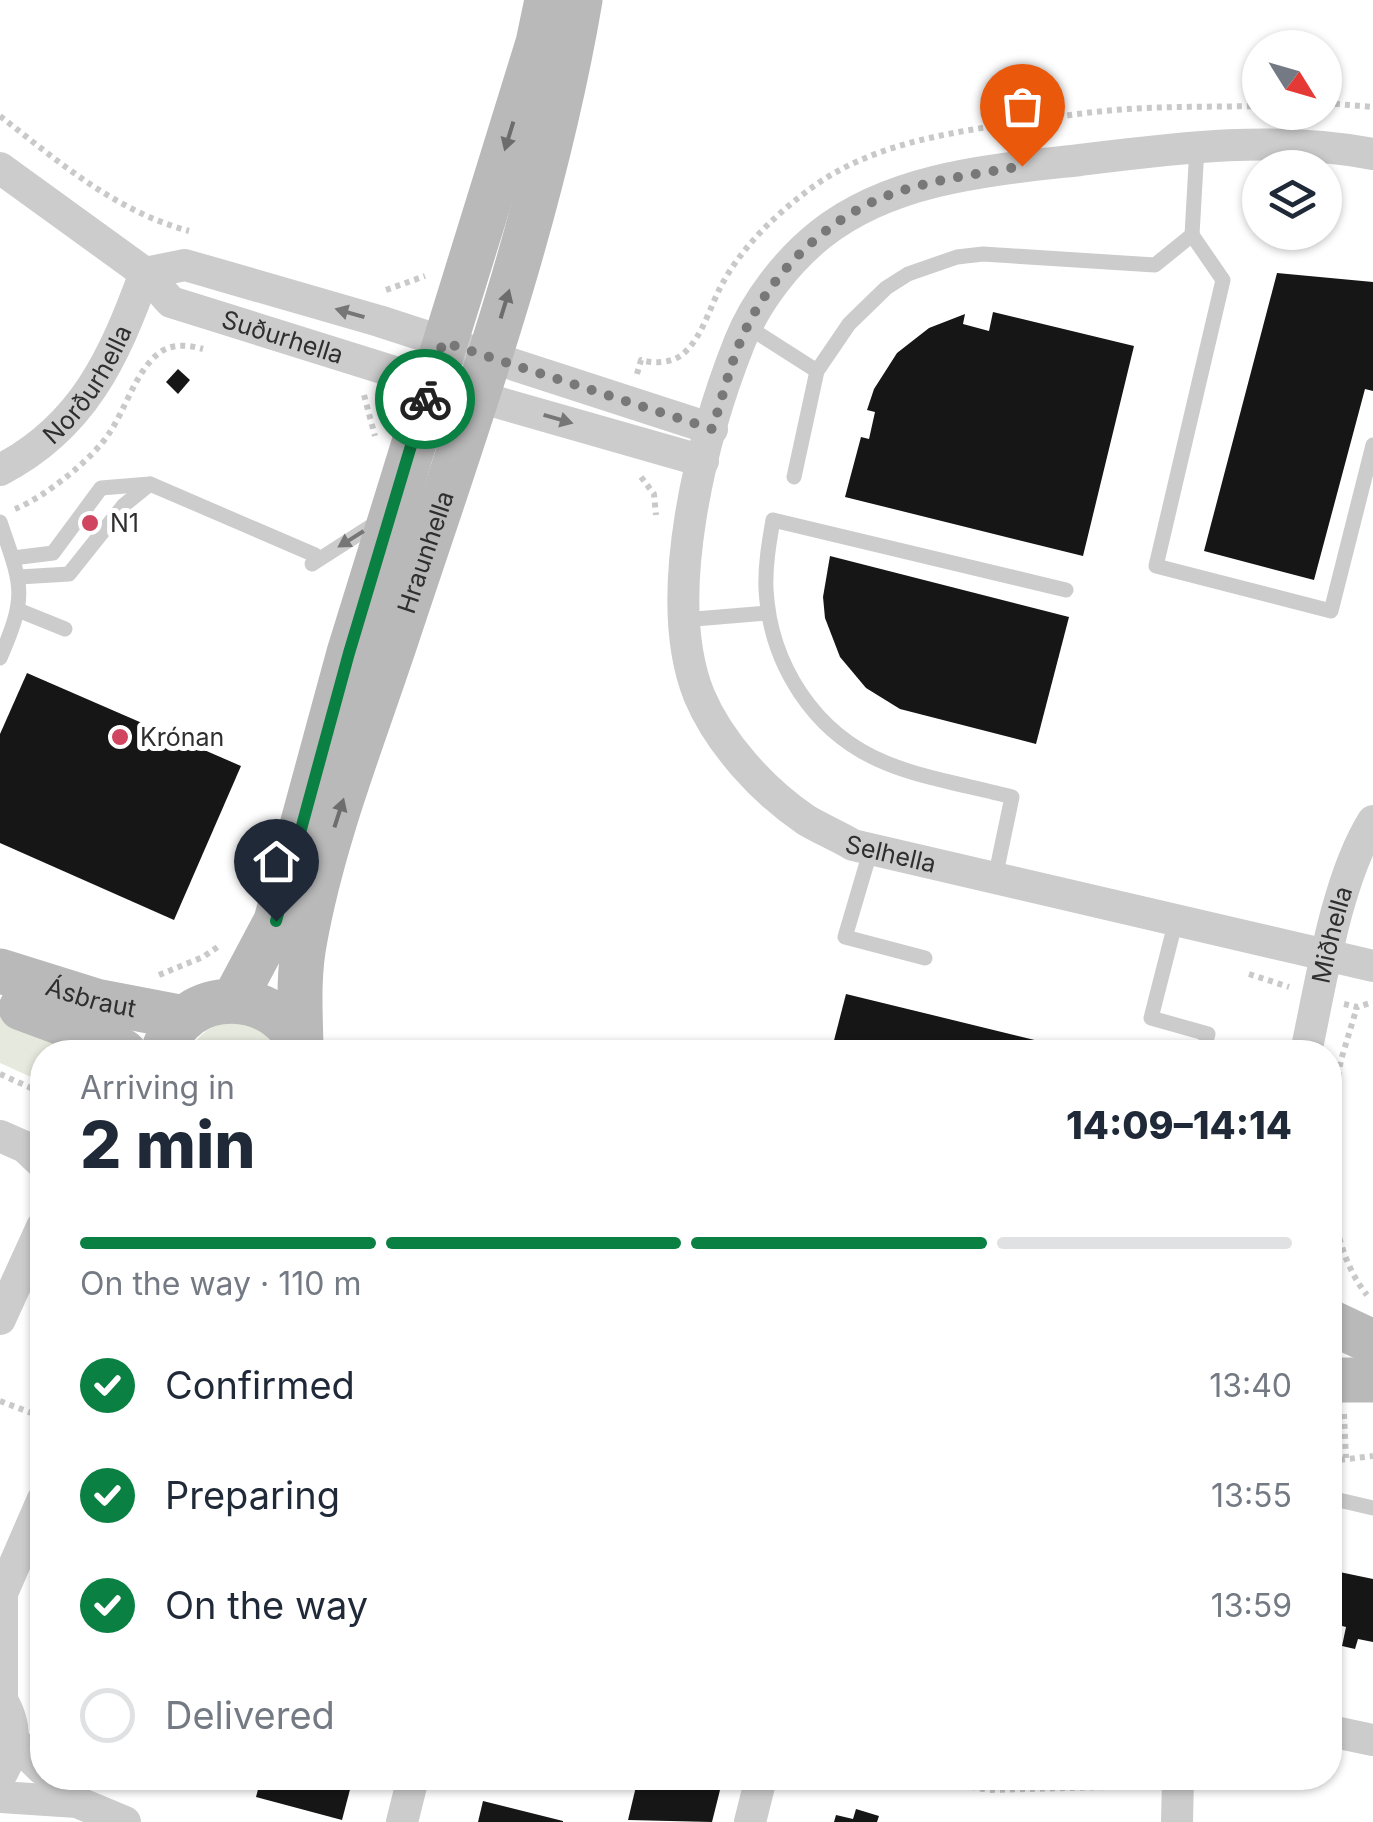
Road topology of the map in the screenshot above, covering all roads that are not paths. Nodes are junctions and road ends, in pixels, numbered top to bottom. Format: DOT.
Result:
graph roads {
  1 [pos="547,0"];
  2 [pos="580,0"];
  3 [pos="1197,147"];
  4 [pos="1373,154"];
  5 [pos="0,168"];
  6 [pos="1192,235"];
  7 [pos="145,273"];
  8 [pos="748,327"];
  9 [pos="437,362"];
  10 [pos="817,371"];
  11 [pos="484,377"];
  12 [pos="712,429"];
  13 [pos="1373,445"];
  14 [pos="703,461"];
  15 [pos="0,470"];
  16 [pos="794,477"];
  17 [pos="150,484"];
  18 [pos="391,514"];
  19 [pos="0,518"];
  20 [pos="13,558"];
  21 [pos="19,577"];
  22 [pos="1066,590"];
  23 [pos="18,610"];
  24 [pos="768,613"];
  25 [pos="683,620"];
  26 [pos="65,629"];
  27 [pos="0,658"];
  28 [pos="1373,821"];
  29 [pos="870,849"];
  30 [pos="995,878"];
  31 [pos="1176,920"];
  32 [pos="1327,954"];
  33 [pos="925,958"];
  34 [pos="1373,966"];
  35 [pos="0,971"];
  36 [pos="0,1000"];
  37 [pos="234,1000"];
  38 [pos="174,1035"];
  39 [pos="104,1040"];
  40 [pos="298,1040"];
  41 [pos="302,1040"];
  42 [pos="1206,1040"];
  43 [pos="1309,1040"];
  44 [pos="0,1136"];
  45 [pos="30,1152"];
  46 [pos="30,1254"];
  47 [pos="0,1320"];
  48 [pos="1342,1328"];
  49 [pos="1373,1342"];
  50 [pos="1342,1380"];
  51 [pos="1373,1380"];
  52 [pos="1342,1501"];
  53 [pos="1373,1508"];
  54 [pos="30,1529"];
  55 [pos="1,1596"];
  56 [pos="1,1698"];
  57 [pos="1342,1734"];
  58 [pos="1373,1740"];
  59 [pos="14,1742"];
  60 [pos="30,1757"];
  61 [pos="0,1776"];
  62 [pos="65,1790"];
  63 [pos="410,1790"];
  64 [pos="758,1790"];
  65 [pos="1168,1790"];
  66 [pos="0,1797"];
  67 [pos="78,1802"];
  68 [pos="125,1822"];
  69 [pos="402,1822"];
  70 [pos="750,1822"];
  71 [pos="1177,1822"];
  1 -- 9 [label="street, Hraunhella, one-way"];
  11 -- 2 [label="street, Hraunhella, one-way"];
  3 -- 4 [label="street, Selhella"];
  3 -- 6 [label="lane"];
  3 -- 8 [label="street, Selhella"];
  5 -- 7 [label="street"];
  6 -- 10 [label="lane"];
  6 -- 13 [label="lane"];
  7 -- 9 [label="street, Suðurhella"];
  7 -- 15 [label="street, Norðurhella"];
  8 -- 10 [label="lane"];
  8 -- 12 [label="street, Selhella"];
  9 -- 11 [label="street"];
  9 -- 18 [label="street, Hraunhella"];
  10 -- 16 [label="lane"];
  11 -- 12 [label="street"];
  11 -- 14 [label="street, one-way"];
  41 -- 11 [label="street, Hraunhella, one-way"];
  12 -- 14 [label="street, Selhella"];
  14 -- 25 [label="street, Selhella"];
  18 -- 17 [label="lane, one-way"];
  17 -- 20 [label="lane"];
  17 -- 21 [label="lane"];
  18 -- 37 [label="street, Hraunhella"];
  19 -- 20 [label="lane"];
  20 -- 21 [label="lane"];
  21 -- 23 [label="lane"];
  22 -- 24 [label="lane"];
  23 -- 26 [label="lane"];
  23 -- 27 [label="lane"];
  24 -- 25 [label="lane"];
  24 -- 30 [label="lane"];
  25 -- 29 [label="street, Selhella"];
  28 -- 32 [label="street, Miðhella"];
  29 -- 30 [label="street, Selhella"];
  29 -- 33 [label="lane"];
  30 -- 31 [label="street, Selhella"];
  31 -- 32 [label="street, Selhella"];
  31 -- 42 [label="lane"];
  32 -- 34 [label="street, Selhella"];
  32 -- 43 [label="street, Miðhella"];
  35 -- 38 [label="street, Ásbraut"];
  36 -- 39 [label="street, Ásbraut"];
  37 -- 38 [label="street"];
  37 -- 40 [label="street"];
  44 -- 45 [label="street"];
  46 -- 47 [label="street"];
  48 -- 49 [label="street"];
  50 -- 51 [label="street"];
  52 -- 53 [label="lane"];
  54 -- 55 [label="street"];
  55 -- 56 [label="street"];
  56 -- 59 [label="street"];
  57 -- 58 [label="street"];
  59 -- 60 [label="street"];
  59 -- 61 [label="street"];
  62 -- 67 [label="street"];
  63 -- 69 [label="street"];
  64 -- 70 [label="street"];
  65 -- 71 [label="street"];
  66 -- 67 [label="street"];
  67 -- 68 [label="street"];
}
